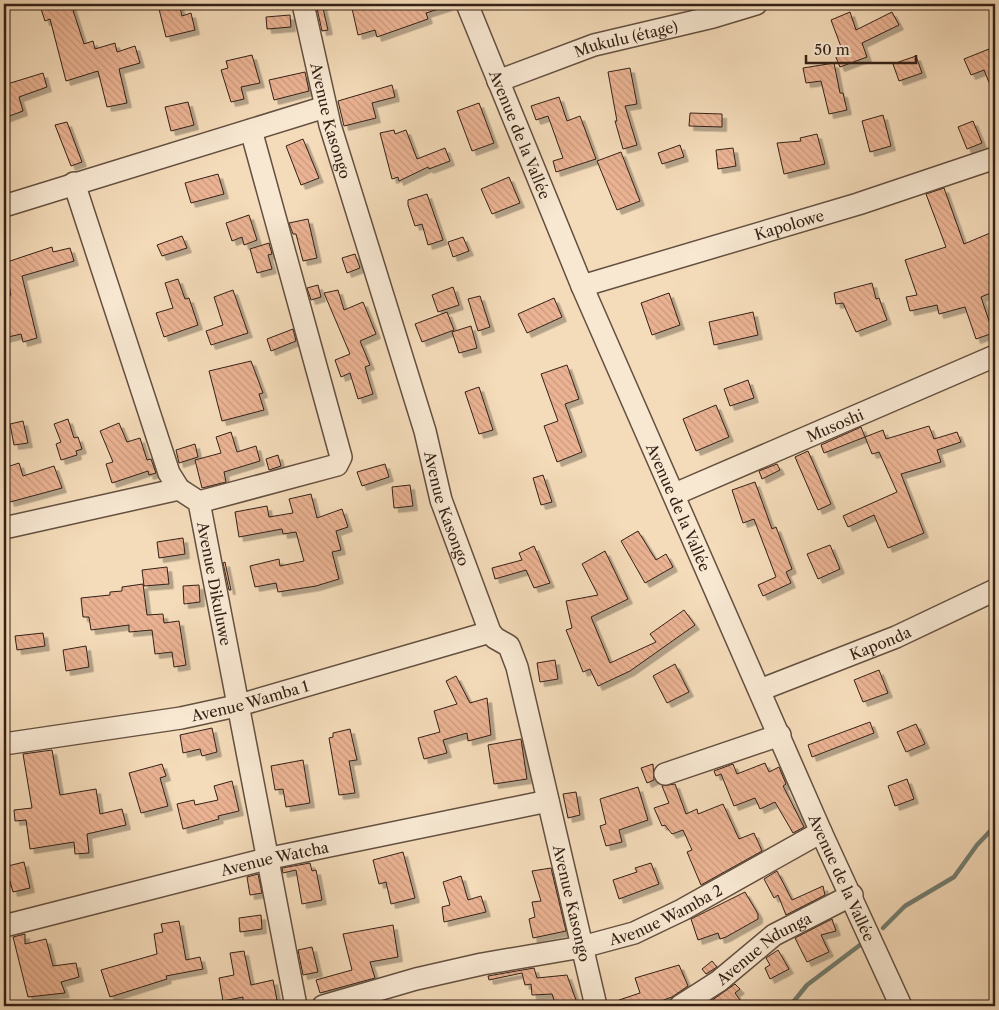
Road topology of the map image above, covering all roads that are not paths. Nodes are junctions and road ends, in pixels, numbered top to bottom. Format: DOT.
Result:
graph roads {
  1 [pos="303,4"];
  2 [pos="467,4"];
  3 [pos="756,4"];
  4 [pos="498,81"];
  5 [pos="325,106"];
  6 [pos="250,130"];
  7 [pos="995,158"];
  8 [pos="74,183"];
  9 [pos="4,206"];
  10 [pos="582,286"];
  11 [pos="995,356"];
  12 [pos="178,489"];
  13 [pos="675,494"];
  14 [pos="199,502"];
  15 [pos="4,528"];
  16 [pos="995,590"];
  17 [pos="490,632"];
  18 [pos="760,690"];
  19 [pos="236,706"];
  20 [pos="780,735"];
  21 [pos="4,744"];
  22 [pos="665,774"];
  23 [pos="548,801"];
  24 [pos="821,832"];
  25 [pos="266,859"];
  26 [pos="852,895"];
  27 [pos="4,926"];
  28 [pos="582,947"];
  29 [pos="296,1006"];
  30 [pos="324,1006"];
  31 [pos="596,1006"];
  32 [pos="680,1006"];
  33 [pos="901,1006"];
  1 -- 5 [label="street, Avenue Kasongo"];
  2 -- 4 [label="street, Avenue de la Vallée"];
  3 -- 4 [label="street, Mukulu (étage)"];
  4 -- 10 [label="street, Avenue de la Vallée"];
  5 -- 6 [label="street"];
  5 -- 17 [label="street, Avenue Kasongo"];
  6 -- 8 [label="street"];
  6 -- 14 [label="street"];
  7 -- 10 [label="street, Kapolowe"];
  8 -- 9 [label="street"];
  8 -- 12 [label="street"];
  10 -- 13 [label="street, Avenue de la Vallée"];
  11 -- 13 [label="street, Musoshi"];
  12 -- 14 [label="street, Avenue Dikuluwe"];
  12 -- 15 [label="street"];
  13 -- 18 [label="street, Avenue de la Vallée"];
  14 -- 19 [label="street, Avenue Dikuluwe"];
  16 -- 18 [label="street, Kaponda"];
  17 -- 19 [label="street, Avenue Wamba 1"];
  17 -- 23 [label="street, Avenue Kasongo"];
  18 -- 20 [label="street, Avenue de la Vallée"];
  19 -- 21 [label="street, Avenue Wamba 1"];
  19 -- 25 [label="street, Avenue Dikuluwe"];
  20 -- 22 [label="street"];
  20 -- 24 [label="street, Avenue de la Vallée"];
  23 -- 25 [label="street, Avenue Watcha"];
  23 -- 28 [label="street, Avenue Kasongo"];
  24 -- 26 [label="street, Avenue de la Vallée"];
  24 -- 28 [label="street, Avenue Wamba 2"];
  25 -- 27 [label="street, Avenue Watcha"];
  25 -- 29 [label="street, Avenue Dikuluwe"];
  26 -- 32 [label="street, Avenue Ndunga"];
  26 -- 33 [label="street, Avenue de la Vallée"];
  28 -- 30 [label="street, Avenue Wamba 2"];
  28 -- 31 [label="street, Avenue Kasongo"];
}
